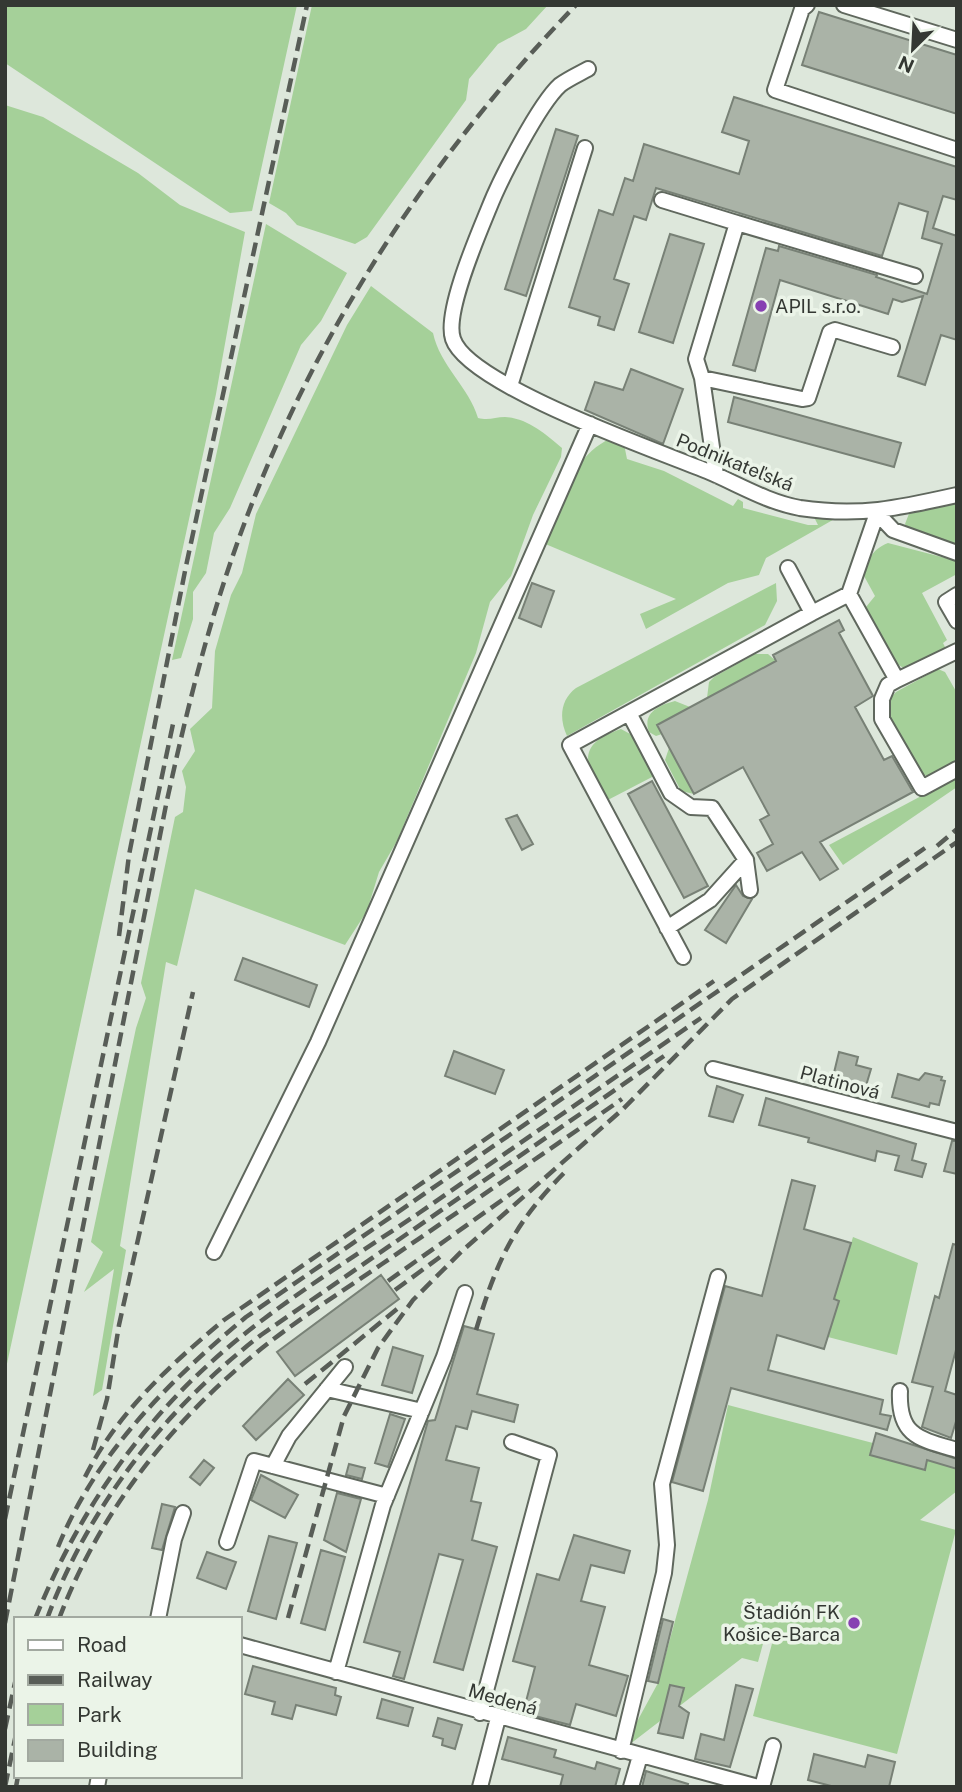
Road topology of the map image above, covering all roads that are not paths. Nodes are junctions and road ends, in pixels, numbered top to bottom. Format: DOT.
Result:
graph roads {
  1 [pos="807,5"];
  2 [pos="844,5"];
  3 [pos="957,40"];
  4 [pos="587,69"];
  5 [pos="585,148"];
  6 [pos="957,150"];
  7 [pos="662,200"];
  8 [pos="737,223"];
  9 [pos="915,276"];
  10 [pos="892,347"];
  11 [pos="702,378"];
  12 [pos="510,386"];
  13 [pos="590,424"];
  14 [pos="716,475"];
  15 [pos="957,495"];
  16 [pos="877,513"];
  17 [pos="957,553"];
  18 [pos="788,568"];
  19 [pos="849,594"];
  20 [pos="957,595"];
  21 [pos="812,613"];
  22 [pos="957,621"];
  23 [pos="957,651"];
  24 [pos="897,680"];
  25 [pos="629,713"];
  26 [pos="957,769"];
  27 [pos="746,860"];
  28 [pos="750,890"];
  29 [pos="667,928"];
  30 [pos="683,957"];
  31 [pos="713,1069"];
  32 [pos="957,1132"];
  33 [pos="214,1252"];
  34 [pos="718,1277"];
  35 [pos="465,1293"];
  36 [pos="345,1367"];
  37 [pos="327,1390"];
  38 [pos="900,1391"];
  39 [pos="422,1411"];
  40 [pos="513,1442"];
  41 [pos="957,1450"];
  42 [pos="273,1466"];
  43 [pos="387,1496"];
  44 [pos="183,1513"];
  45 [pos="228,1542"];
  46 [pos="158,1617"];
  47 [pos="242,1646"];
  48 [pos="336,1672"];
  49 [pos="480,1713"];
  50 [pos="498,1718"];
  51 [pos="773,1746"];
  52 [pos="621,1751"];
  53 [pos="640,1756"];
  54 [pos="480,1787"];
  55 [pos="631,1787"];
  56 [pos="760,1787"];
  1 -- 6 [label="street"];
  2 -- 3 [label="street"];
  4 -- 12 [label="street, Podnikateľská"];
  5 -- 12 [label="street"];
  7 -- 8 [label="street"];
  8 -- 9 [label="street"];
  8 -- 11 [label="street"];
  10 -- 11 [label="street"];
  11 -- 14 [label="street"];
  12 -- 13 [label="street, Podnikateľská"];
  13 -- 14 [label="street, Podnikateľská"];
  13 -- 33 [label="street"];
  14 -- 16 [label="street, Podnikateľská"];
  15 -- 16 [label="street, Podnikateľská"];
  16 -- 17 [label="street"];
  16 -- 19 [label="street"];
  18 -- 21 [label="street"];
  19 -- 21 [label="street"];
  19 -- 24 [label="street"];
  20 -- 22 [label="street"];
  21 -- 25 [label="street"];
  23 -- 24 [label="street"];
  24 -- 26 [label="street"];
  25 -- 27 [label="street"];
  25 -- 29 [label="street"];
  27 -- 28 [label="street"];
  27 -- 29 [label="street"];
  29 -- 30 [label="street"];
  31 -- 32 [label="street, Platinová"];
  34 -- 52 [label="street"];
  35 -- 39 [label="street"];
  36 -- 37 [label="street"];
  37 -- 39 [label="street"];
  37 -- 42 [label="street"];
  38 -- 41 [label="street"];
  39 -- 43 [label="street"];
  40 -- 49 [label="street"];
  42 -- 43 [label="street"];
  42 -- 45 [label="street"];
  43 -- 48 [label="street"];
  44 -- 46 [label="street"];
  47 -- 48 [label="street, Medená"];
  48 -- 49 [label="street, Medená"];
  49 -- 50 [label="street, Medená"];
  50 -- 52 [label="street, Medená"];
  50 -- 54 [label="street"];
  51 -- 56 [label="street"];
  52 -- 53 [label="street, Medená"];
  53 -- 55 [label="street"];
  53 -- 56 [label="street, Medená"];
}
